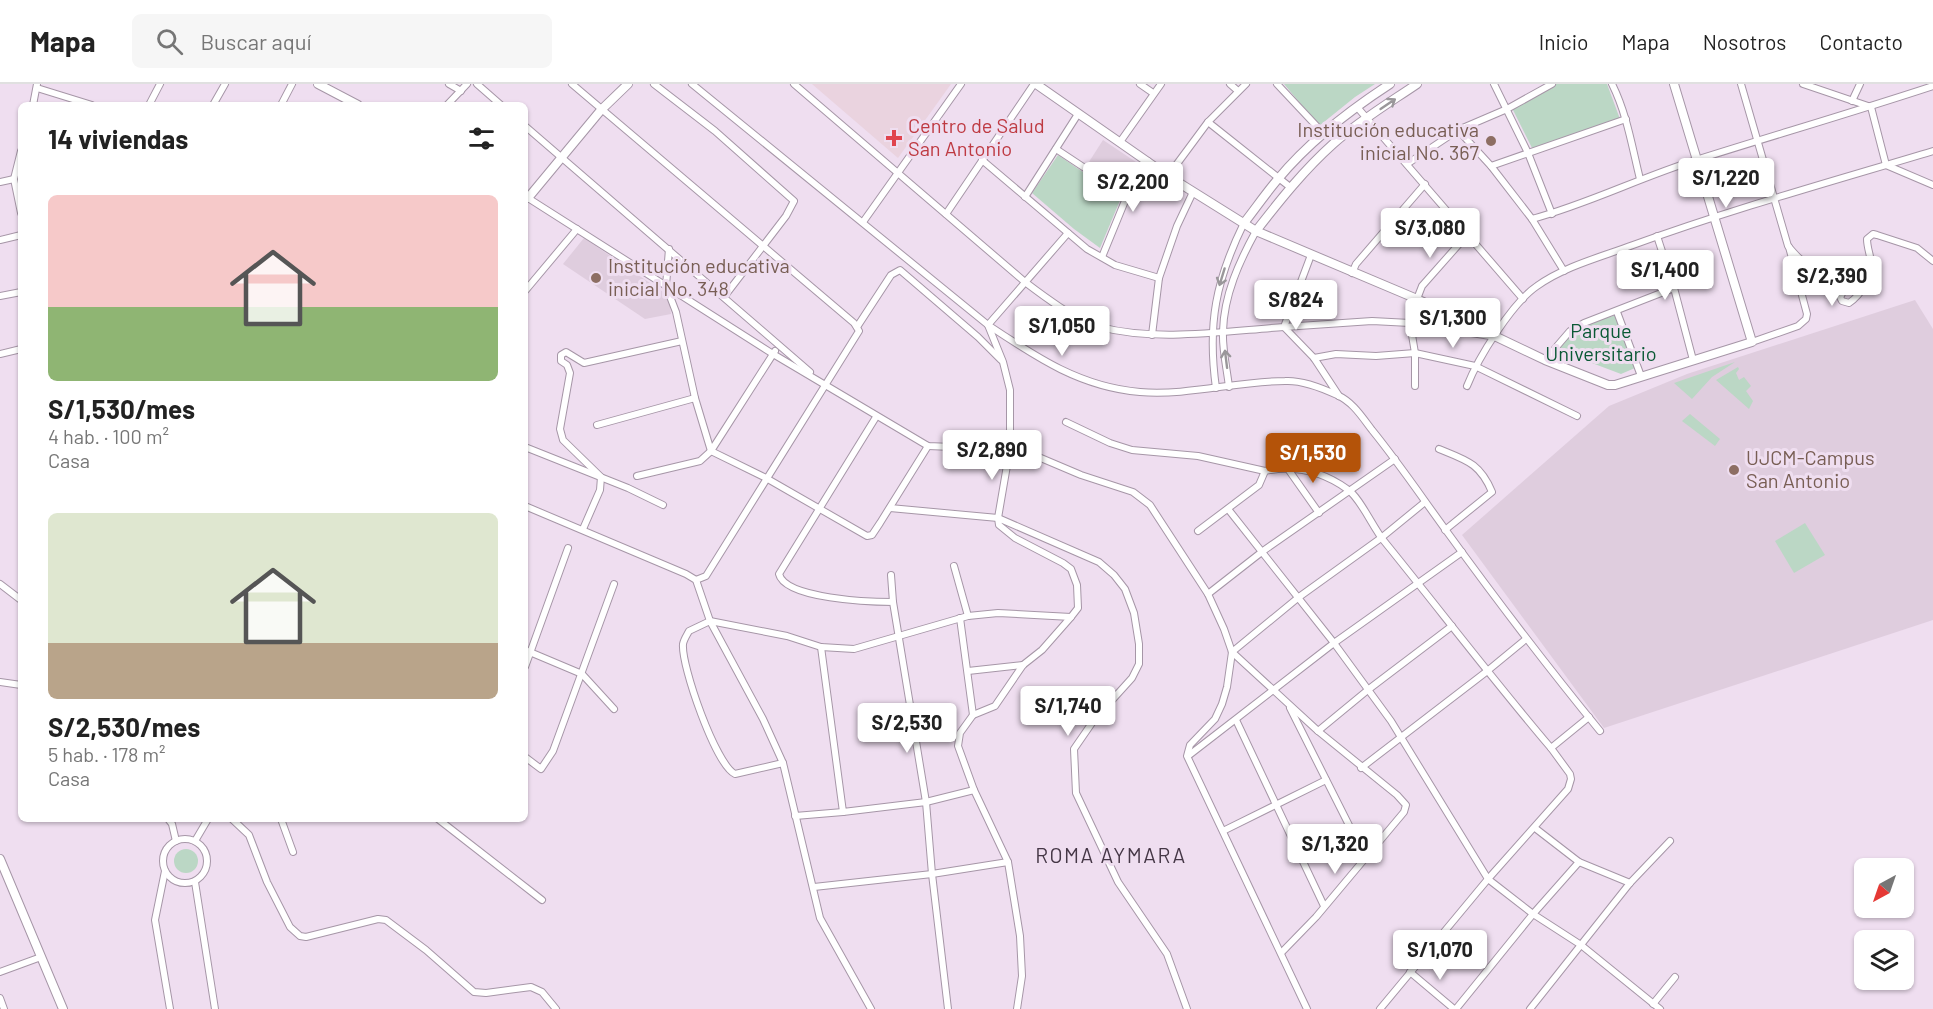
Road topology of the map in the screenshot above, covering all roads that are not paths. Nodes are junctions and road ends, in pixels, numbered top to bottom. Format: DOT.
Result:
graph roads {
  1 [pos="160,84"];
  2 [pos="225,84"];
  3 [pos="292,84"];
  4 [pos="318,84"];
  5 [pos="449,84"];
  6 [pos="467,84"];
  7 [pos="477,84"];
  8 [pos="572,84"];
  9 [pos="628,84"];
  10 [pos="654,84"];
  11 [pos="692,84"];
  12 [pos="794,84"];
  13 [pos="961,84"];
  14 [pos="1035,84"];
  15 [pos="1140,84"];
  16 [pos="1161,84"];
  17 [pos="1230,84"];
  18 [pos="1246,84"];
  19 [pos="1277,84"];
  20 [pos="1390,84"];
  21 [pos="1417,84"];
  22 [pos="1494,84"];
  23 [pos="1552,84"];
  24 [pos="1612,84"];
  25 [pos="1674,84"];
  26 [pos="1741,84"];
  27 [pos="1803,84"];
  28 [pos="1860,84"];
  29 [pos="37,86"];
  30 [pos="1933,86"];
  31 [pos="461,91"];
  32 [pos="1238,91"];
  33 [pos="1153,93"];
  34 [pos="1852,101"];
  35 [pos="34,102"];
  36 [pos="83,102"];
  37 [pos="151,102"];
  38 [pos="215,102"];
  39 [pos="282,102"];
  40 [pos="350,102"];
  41 [pos="450,102"];
  42 [pos="498,102"];
  43 [pos="1357,107"];
  44 [pos="1870,107"];
  45 [pos="1507,109"];
  46 [pos="601,110"];
  47 [pos="1078,114"];
  48 [pos="1367,117"];
  49 [pos="1626,119"];
  50 [pos="1208,122"];
  51 [pos="528,129"];
  52 [pos="1458,130"];
  53 [pos="1324,134"];
  54 [pos="1120,142"];
  55 [pos="1759,142"];
  56 [pos="1056,149"];
  57 [pos="1933,152"];
  58 [pos="1528,153"];
  59 [pos="560,158"];
  60 [pos="982,160"];
  61 [pos="1696,160"];
  62 [pos="1148,161"];
  63 [pos="18,163"];
  64 [pos="1407,164"];
  65 [pos="1886,165"];
  66 [pos="1491,166"];
  67 [pos="897,172"];
  68 [pos="1168,176"];
  69 [pos="1278,178"];
  70 [pos="14,179"];
  71 [pos="1640,179"];
  72 [pos="0,182"];
  73 [pos="1425,184"];
  74 [pos="1933,185"];
  75 [pos="1290,187"];
  76 [pos="1193,192"];
  77 [pos="1127,196"];
  78 [pos="528,197"];
  79 [pos="1024,197"];
  80 [pos="18,198"];
  81 [pos="1774,198"];
  82 [pos="528,200"];
  83 [pos="946,214"];
  84 [pos="1552,214"];
  85 [pos="1715,216"];
  86 [pos="1532,219"];
  87 [pos="862,222"];
  88 [pos="1244,224"];
  89 [pos="577,229"];
  90 [pos="1256,231"];
  91 [pos="1068,233"];
  92 [pos="1467,234"];
  93 [pos="18,236"];
  94 [pos="1657,236"];
  95 [pos="0,240"];
  96 [pos="1788,246"];
  97 [pos="764,247"];
  98 [pos="669,249"];
  99 [pos="1311,255"];
  100 [pos="1102,257"];
  101 [pos="1933,261"];
  102 [pos="1564,271"];
  103 [pos="1352,273"];
  104 [pos="1159,278"];
  105 [pos="1025,282"];
  106 [pos="666,286"];
  107 [pos="528,287"];
  108 [pos="1674,288"];
  109 [pos="18,293"];
  110 [pos="0,296"];
  111 [pos="724,297"];
  112 [pos="1417,299"];
  113 [pos="1523,299"];
  114 [pos="1617,312"];
  115 [pos="1410,323"];
  116 [pos="988,325"];
  117 [pos="857,327"];
  118 [pos="1284,327"];
  119 [pos="1212,332"];
  120 [pos="1223,332"];
  121 [pos="1152,334"];
  122 [pos="1494,337"];
  123 [pos="682,341"];
  124 [pos="1752,342"];
  125 [pos="779,346"];
  126 [pos="18,350"];
  127 [pos="1415,353"];
  128 [pos="0,354"];
  129 [pos="773,354"];
  130 [pos="1314,358"];
  131 [pos="1545,360"];
  132 [pos="1693,360"];
  133 [pos="1003,362"];
  134 [pos="1475,366"];
  135 [pos="1641,376"];
  136 [pos="825,384"];
  137 [pos="1415,386"];
  138 [pos="1467,386"];
  139 [pos="1229,387"];
  140 [pos="1215,388"];
  141 [pos="1339,396"];
  142 [pos="695,398"];
  143 [pos="1577,416"];
  144 [pos="876,417"];
  145 [pos="1066,422"];
  146 [pos="597,424"];
  147 [pos="928,446"];
  148 [pos="528,448"];
  149 [pos="1010,448"];
  150 [pos="1439,449"];
  151 [pos="711,451"];
  152 [pos="1395,459"];
  153 [pos="1288,469"];
  154 [pos="1265,471"];
  155 [pos="637,476"];
  156 [pos="601,477"];
  157 [pos="766,478"];
  158 [pos="1350,490"];
  159 [pos="1425,502"];
  160 [pos="663,505"];
  161 [pos="528,507"];
  162 [pos="821,508"];
  163 [pos="890,508"];
  164 [pos="1228,509"];
  165 [pos="1319,513"];
  166 [pos="998,518"];
  167 [pos="583,529"];
  168 [pos="1445,530"];
  169 [pos="1198,531"];
  170 [pos="1381,538"];
  171 [pos="568,548"];
  172 [pos="1263,551"];
  173 [pos="1462,552"];
  174 [pos="954,566"];
  175 [pos="891,575"];
  176 [pos="696,580"];
  177 [pos="1418,583"];
  178 [pos="0,584"];
  179 [pos="614,584"];
  180 [pos="1208,594"];
  181 [pos="1299,597"];
  182 [pos="18,598"];
  183 [pos="893,603"];
  184 [pos="968,616"];
  185 [pos="1071,617"];
  186 [pos="960,618"];
  187 [pos="710,621"];
  188 [pos="1452,626"];
  189 [pos="900,634"];
  190 [pos="1526,639"];
  191 [pos="1334,643"];
  192 [pos="821,648"];
  193 [pos="528,651"];
  194 [pos="1232,652"];
  195 [pos="1023,665"];
  196 [pos="968,671"];
  197 [pos="1486,672"];
  198 [pos="582,675"];
  199 [pos="0,682"];
  200 [pos="18,685"];
  201 [pos="1273,690"];
  202 [pos="1369,690"];
  203 [pos="1288,705"];
  204 [pos="614,710"];
  205 [pos="973,715"];
  206 [pos="1589,717"];
  207 [pos="1236,720"];
  208 [pos="1318,731"];
  209 [pos="1600,731"];
  210 [pos="1402,738"];
  211 [pos="1551,748"];
  212 [pos="1187,756"];
  213 [pos="528,759"];
  214 [pos="783,763"];
  215 [pos="1361,768"];
  216 [pos="1326,780"];
  217 [pos="974,790"];
  218 [pos="926,802"];
  219 [pos="1275,806"];
  220 [pos="843,812"];
  221 [pos="795,816"];
  222 [pos="170,822"];
  223 [pos="206,822"];
  224 [pos="235,822"];
  225 [pos="282,822"];
  226 [pos="442,822"];
  227 [pos="1535,828"];
  228 [pos="1223,831"];
  229 [pos="176,841"];
  230 [pos="195,841"];
  231 [pos="1670,841"];
  232 [pos="293,852"];
  233 [pos="1365,857"];
  234 [pos="0,859"];
  235 [pos="1008,862"];
  236 [pos="1579,862"];
  237 [pos="165,871"];
  238 [pos="932,874"];
  239 [pos="1488,879"];
  240 [pos="195,882"];
  241 [pos="1630,883"];
  242 [pos="814,888"];
  243 [pos="542,900"];
  244 [pos="1324,906"];
  245 [pos="1533,914"];
  246 [pos="1581,945"];
  247 [pos="1281,952"];
  248 [pos="41,957"];
  249 [pos="0,972"];
  250 [pos="1410,972"];
  251 [pos="1675,977"];
  252 [pos="0,998"];
  253 [pos="1653,1004"];
  254 [pos="4,1009"];
  255 [pos="63,1009"];
  256 [pos="170,1009"];
  257 [pos="215,1009"];
  258 [pos="556,1009"];
  259 [pos="872,1009"];
  260 [pos="948,1009"];
  261 [pos="1017,1009"];
  262 [pos="1187,1009"];
  263 [pos="1306,1009"];
  264 [pos="1380,1009"];
  265 [pos="1455,1009"];
  266 [pos="1530,1009"];
  267 [pos="1660,1009"];
  1 -- 37 [label="street"];
  2 -- 38 [label="street"];
  3 -- 39 [label="street"];
  4 -- 40 [label="street"];
  5 -- 31 [label="street"];
  6 -- 31 [label="street"];
  7 -- 42 [label="street"];
  8 -- 46 [label="street"];
  9 -- 46 [label="street"];
  10 -- 97 [label="street"];
  11 -- 87 [label="street"];
  12 -- 67 [label="street"];
  13 -- 67 [label="street"];
  14 -- 47 [label="street"];
  14 -- 60 [label="street"];
  15 -- 33 [label="street"];
  16 -- 33 [label="street"];
  17 -- 32 [label="street"];
  18 -- 32 [label="street"];
  19 -- 53 [label="street"];
  20 -- 43 [label="street"];
  48 -- 21 [label="street, one-way"];
  22 -- 45 [label="street"];
  23 -- 45 [label="street"];
  24 -- 49 [label="street"];
  25 -- 61 [label="street"];
  26 -- 55 [label="street"];
  27 -- 34 [label="street"];
  28 -- 34 [label="street"];
  29 -- 35 [label="street"];
  29 -- 36 [label="street"];
  30 -- 44 [label="street"];
  31 -- 41 [label="street"];
  32 -- 50 [label="street"];
  33 -- 54 [label="street"];
  34 -- 44 [label="street"];
  43 -- 48 [label="street"];
  43 -- 53 [label="street"];
  44 -- 55 [label="street"];
  44 -- 65 [label="street"];
  45 -- 52 [label="street"];
  45 -- 58 [label="street"];
  46 -- 59 [label="street"];
  46 -- 97 [label="street"];
  47 -- 54 [label="street"];
  47 -- 56 [label="street"];
  48 -- 64 [label="street"];
  48 -- 75 [label="street"];
  49 -- 58 [label="street"];
  49 -- 71 [label="street"];
  50 -- 68 [label="street"];
  50 -- 69 [label="street"];
  51 -- 59 [label="street"];
  52 -- 64 [label="street"];
  52 -- 66 [label="street"];
  53 -- 69 [label="street"];
  54 -- 62 [label="street"];
  55 -- 61 [label="street"];
  55 -- 81 [label="street"];
  56 -- 77 [label="street"];
  56 -- 79 [label="street"];
  57 -- 65 [label="street"];
  58 -- 66 [label="street"];
  58 -- 84 [label="street"];
  59 -- 78 [label="street"];
  59 -- 98 [label="street"];
  60 -- 79 [label="street"];
  60 -- 83 [label="street"];
  61 -- 71 [label="street"];
  61 -- 85 [label="street"];
  62 -- 68 [label="street"];
  62 -- 77 [label="street"];
  63 -- 70 [label="street"];
  64 -- 73 [label="street"];
  65 -- 74 [label="street"];
  65 -- 81 [label="street"];
  66 -- 86 [label="street"];
  67 -- 83 [label="street"];
  67 -- 87 [label="street"];
  68 -- 76 [label="street"];
  69 -- 75 [label="street"];
  69 -- 88 [label="street"];
  70 -- 72 [label="street"];
  70 -- 80 [label="street"];
  71 -- 84 [label="street"];
  73 -- 92 [label="street"];
  73 -- 103 [label="street"];
  75 -- 90 [label="street"];
  76 -- 88 [label="street"];
  76 -- 104 [label="street"];
  77 -- 100 [label="street"];
  79 -- 91 [label="street"];
  81 -- 85 [label="street"];
  81 -- 96 [label="street"];
  82 -- 89 [label="street"];
  83 -- 105 [label="street"];
  84 -- 86 [label="street"];
  85 -- 94 [label="street"];
  85 -- 124 [label="street"];
  86 -- 102 [label="street"];
  87 -- 116 [label="street"];
  88 -- 90 [label="street"];
  88 -- 119 [label="street, one-way"];
  89 -- 106 [label="street"];
  89 -- 107 [label="street"];
  90 -- 99 [label="street"];
  90 -- 120 [label="street"];
  91 -- 100 [label="street"];
  91 -- 105 [label="street"];
  92 -- 112 [label="street"];
  92 -- 113 [label="street"];
  93 -- 95 [label="street"];
  94 -- 102 [label="street"];
  94 -- 108 [label="street"];
  96 -- 101 [label="street"];
  96 -- 124 [label="street"];
  97 -- 111 [label="street"];
  97 -- 117 [label="street"];
  98 -- 106 [label="street"];
  98 -- 111 [label="street"];
  99 -- 103 [label="street"];
  99 -- 118 [label="street"];
  100 -- 104 [label="street"];
  102 -- 113 [label="street"];
  103 -- 112 [label="street"];
  104 -- 121 [label="street"];
  105 -- 116 [label="street"];
  105 -- 121 [label="street"];
  106 -- 123 [label="street"];
  106 -- 129 [label="street"];
  108 -- 114 [label="street"];
  108 -- 132 [label="street"];
  109 -- 110 [label="street"];
  111 -- 125 [label="street"];
  112 -- 122 [label="street"];
  113 -- 122 [label="street"];
  114 -- 131 [label="street"];
  114 -- 135 [label="street"];
  115 -- 118 [label="street"];
  115 -- 122 [label="street"];
  115 -- 127 [label="street"];
  116 -- 133 [label="street"];
  116 -- 140 [label="street"];
  117 -- 133 [label="street"];
  117 -- 136 [label="street"];
  118 -- 120 [label="street"];
  118 -- 130 [label="street"];
  119 -- 120 [label="street"];
  119 -- 121 [label="street"];
  119 -- 140 [label="street"];
  139 -- 120 [label="street, one-way"];
  122 -- 131 [label="street"];
  122 -- 134 [label="street"];
  123 -- 142 [label="street"];
  123 -- 156 [label="street"];
  124 -- 132 [label="street"];
  125 -- 129 [label="street"];
  125 -- 136 [label="street"];
  126 -- 128 [label="street"];
  127 -- 130 [label="street"];
  127 -- 134 [label="street"];
  127 -- 137 [label="street"];
  129 -- 136 [label="street"];
  129 -- 151 [label="street"];
  130 -- 141 [label="street"];
  131 -- 135 [label="street"];
  132 -- 135 [label="street"];
  133 -- 149 [label="street"];
  134 -- 138 [label="street"];
  134 -- 143 [label="street"];
  136 -- 144 [label="street"];
  136 -- 157 [label="street"];
  139 -- 140 [label="street"];
  139 -- 141 [label="street"];
  141 -- 152 [label="street"];
  142 -- 146 [label="street"];
  142 -- 151 [label="street"];
  144 -- 147 [label="street"];
  144 -- 162 [label="street"];
  145 -- 154 [label="street"];
  147 -- 149 [label="street"];
  147 -- 163 [label="street"];
  148 -- 156 [label="street"];
  149 -- 166 [label="street"];
  149 -- 180 [label="street"];
  150 -- 168 [label="street"];
  151 -- 155 [label="street"];
  151 -- 157 [label="street"];
  152 -- 158 [label="street"];
  152 -- 159 [label="street"];
  153 -- 154 [label="street"];
  153 -- 158 [label="street"];
  153 -- 165 [label="street"];
  154 -- 164 [label="street"];
  156 -- 160 [label="street"];
  156 -- 167 [label="street"];
  157 -- 162 [label="street"];
  157 -- 176 [label="street"];
  158 -- 165 [label="street"];
  158 -- 170 [label="street"];
  159 -- 168 [label="street"];
  159 -- 170 [label="street"];
  161 -- 167 [label="street"];
  162 -- 163 [label="street"];
  162 -- 183 [label="street"];
  163 -- 166 [label="street"];
  164 -- 169 [label="street"];
  164 -- 172 [label="street"];
  165 -- 172 [label="street"];
  166 -- 185 [label="street"];
  166 -- 262 [label="street"];
  167 -- 176 [label="street"];
  168 -- 173 [label="street"];
  170 -- 177 [label="street"];
  170 -- 181 [label="street"];
  171 -- 193 [label="street"];
  172 -- 180 [label="street"];
  172 -- 181 [label="street"];
  173 -- 177 [label="street"];
  173 -- 190 [label="street"];
  174 -- 184 [label="street"];
  175 -- 183 [label="street"];
  176 -- 187 [label="street"];
  177 -- 188 [label="street"];
  177 -- 191 [label="street"];
  178 -- 182 [label="street"];
  179 -- 198 [label="street"];
  180 -- 194 [label="street"];
  181 -- 191 [label="street"];
  181 -- 194 [label="street"];
  183 -- 189 [label="street"];
  184 -- 185 [label="street"];
  184 -- 186 [label="street"];
  185 -- 195 [label="street"];
  186 -- 189 [label="street"];
  186 -- 196 [label="street"];
  187 -- 192 [label="street"];
  187 -- 214 [label="street"];
  187 -- 214 [label="street"];
  188 -- 197 [label="street"];
  188 -- 202 [label="street"];
  189 -- 192 [label="street"];
  189 -- 218 [label="street"];
  190 -- 197 [label="street"];
  190 -- 206 [label="street"];
  191 -- 201 [label="street"];
  191 -- 202 [label="street"];
  192 -- 220 [label="street"];
  193 -- 198 [label="street"];
  194 -- 201 [label="street"];
  194 -- 212 [label="street"];
  195 -- 196 [label="street"];
  195 -- 205 [label="street"];
  196 -- 205 [label="street"];
  197 -- 210 [label="street"];
  197 -- 211 [label="street"];
  198 -- 204 [label="street"];
  198 -- 213 [label="street"];
  199 -- 200 [label="street"];
  201 -- 203 [label="street"];
  201 -- 207 [label="street"];
  202 -- 208 [label="street"];
  202 -- 210 [label="street"];
  203 -- 208 [label="street"];
  203 -- 216 [label="street"];
  205 -- 217 [label="street"];
  206 -- 209 [label="street"];
  206 -- 211 [label="street"];
  207 -- 212 [label="street"];
  207 -- 219 [label="street"];
  208 -- 215 [label="street"];
  210 -- 215 [label="street"];
  210 -- 239 [label="street"];
  211 -- 227 [label="street"];
  212 -- 228 [label="street"];
  214 -- 221 [label="street"];
  215 -- 233 [label="street"];
  216 -- 219 [label="street"];
  216 -- 233 [label="street"];
  217 -- 218 [label="street"];
  217 -- 235 [label="street"];
  218 -- 220 [label="street"];
  218 -- 238 [label="street"];
  219 -- 228 [label="street"];
  219 -- 244 [label="street"];
  220 -- 221 [label="street"];
  221 -- 242 [label="street"];
  222 -- 229 [label="street"];
  223 -- 230 [label="street"];
  224 -- 258 [label="street"];
  225 -- 232 [label="street"];
  226 -- 243 [label="street"];
  227 -- 236 [label="street"];
  227 -- 239 [label="street"];
  228 -- 247 [label="street"];
  229 -- 230 [label="street"];
  229 -- 237 [label="street"];
  230 -- 240 [label="street"];
  231 -- 241 [label="street"];
  233 -- 244 [label="street"];
  234 -- 248 [label="street"];
  235 -- 238 [label="street"];
  235 -- 261 [label="street"];
  236 -- 241 [label="street"];
  236 -- 245 [label="street"];
  237 -- 240 [label="street"];
  237 -- 256 [label="street"];
  238 -- 242 [label="street"];
  238 -- 260 [label="street"];
  239 -- 245 [label="street"];
  239 -- 250 [label="street"];
  240 -- 257 [label="street"];
  241 -- 246 [label="street"];
  242 -- 259 [label="street"];
  244 -- 247 [label="street"];
  245 -- 246 [label="street"];
  245 -- 265 [label="street"];
  246 -- 253 [label="street"];
  246 -- 266 [label="street"];
  247 -- 263 [label="street"];
  248 -- 249 [label="street"];
  248 -- 255 [label="street"];
  250 -- 264 [label="street"];
  250 -- 265 [label="street"];
  251 -- 253 [label="street"];
  252 -- 254 [label="street"];
  253 -- 267 [label="street"];
}
